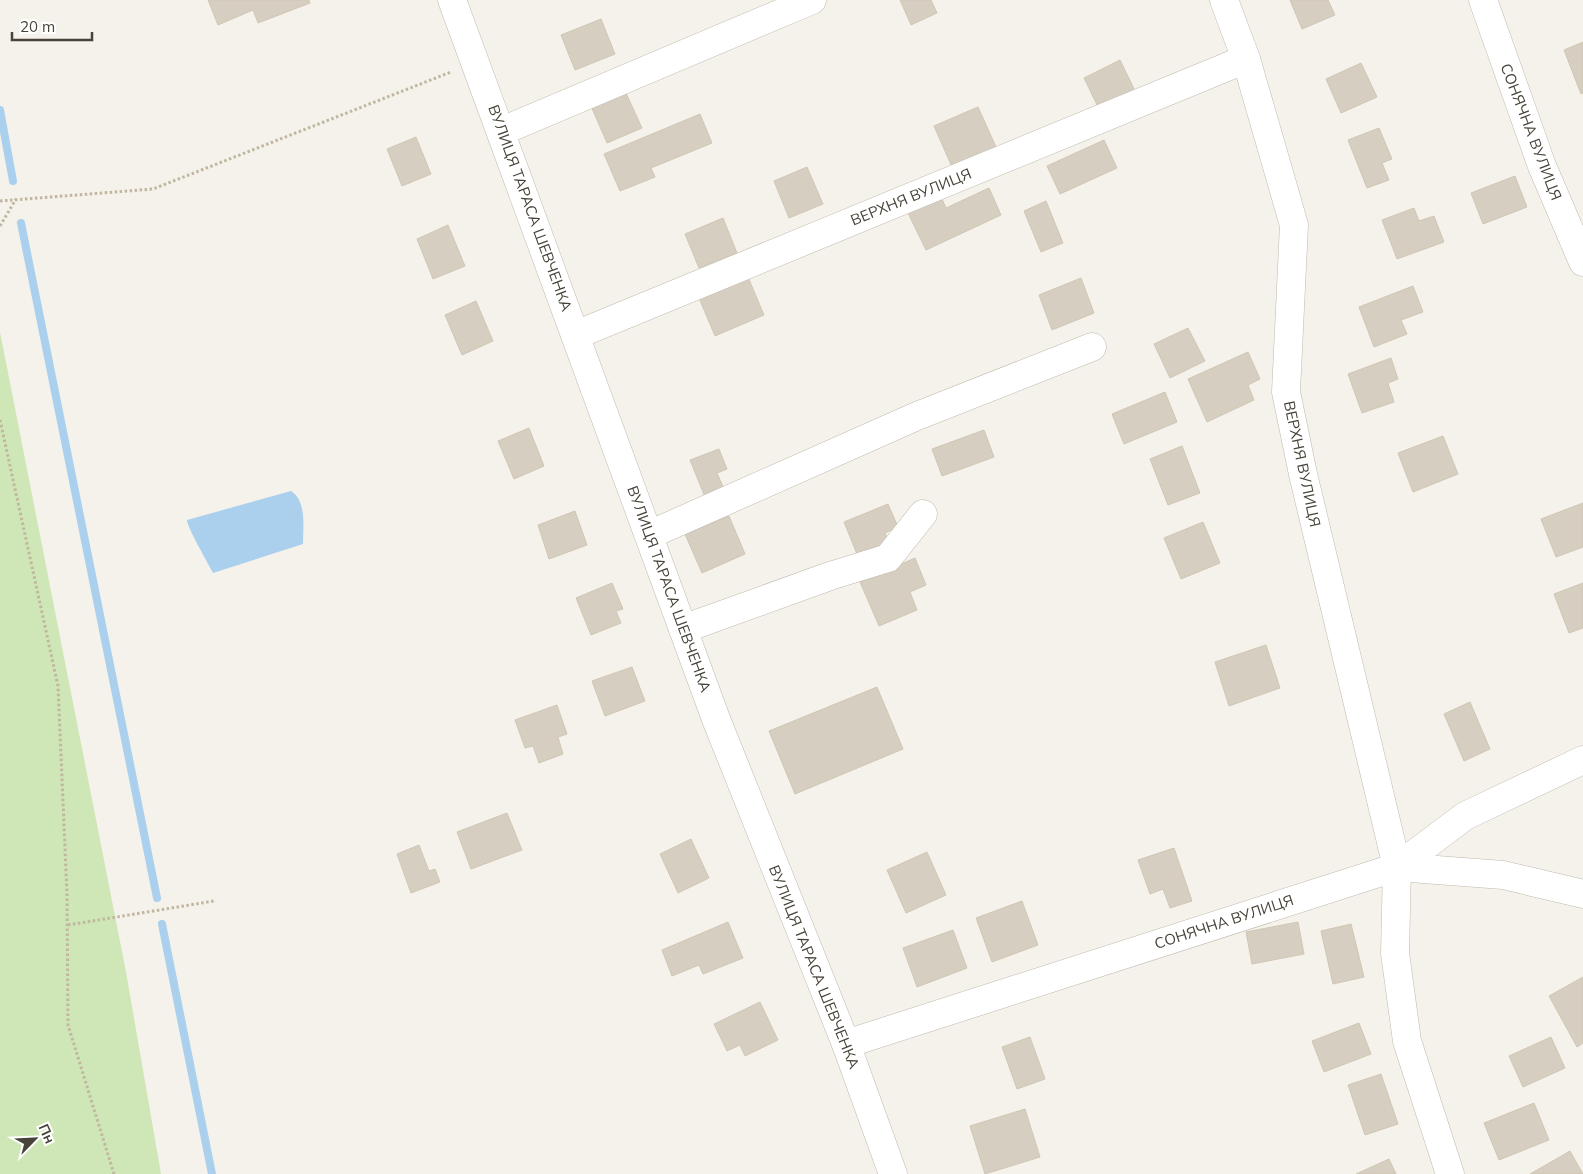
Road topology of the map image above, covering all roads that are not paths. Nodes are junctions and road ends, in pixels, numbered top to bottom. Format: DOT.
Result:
graph roads {
  1 [pos="452,0"];
  2 [pos="812,0"];
  3 [pos="1224,0"];
  4 [pos="1483,0"];
  5 [pos="1246,58"];
  6 [pos="502,131"];
  7 [pos="1583,262"];
  8 [pos="576,335"];
  9 [pos="1092,347"];
  10 [pos="923,514"];
  11 [pos="649,535"];
  12 [pos="683,629"];
  13 [pos="1583,760"];
  14 [pos="1397,867"];
  15 [pos="1583,894"];
  16 [pos="846,1044"];
  17 [pos="894,1174"];
  18 [pos="1450,1174"];
  1 -- 6 [label="street, ВУЛИЦЯ ТАРАСА ШЕВЧЕНКА"];
  2 -- 6 [label="street"];
  3 -- 5 [label="street, ВЕРХНЯ ВУЛИЦЯ"];
  4 -- 7 [label="street, СОНЯЧНА ВУЛИЦЯ"];
  5 -- 8 [label="street, ВЕРХНЯ ВУЛИЦЯ"];
  5 -- 14 [label="street, ВЕРХНЯ ВУЛИЦЯ"];
  6 -- 8 [label="street, ВУЛИЦЯ ТАРАСА ШЕВЧЕНКА"];
  8 -- 11 [label="street, ВУЛИЦЯ ТАРАСА ШЕВЧЕНКА"];
  9 -- 11 [label="street"];
  10 -- 12 [label="street"];
  11 -- 12 [label="street, ВУЛИЦЯ ТАРАСА ШЕВЧЕНКА"];
  12 -- 16 [label="street, ВУЛИЦЯ ТАРАСА ШЕВЧЕНКА"];
  13 -- 14 [label="street, СОНЯЧНА ВУЛИЦЯ"];
  14 -- 15 [label="street"];
  14 -- 16 [label="street, СОНЯЧНА ВУЛИЦЯ"];
  14 -- 18 [label="street, ВЕРХНЯ ВУЛИЦЯ"];
  16 -- 17 [label="street, ВУЛИЦЯ ТАРАСА ШЕВЧЕНКА"];
}
